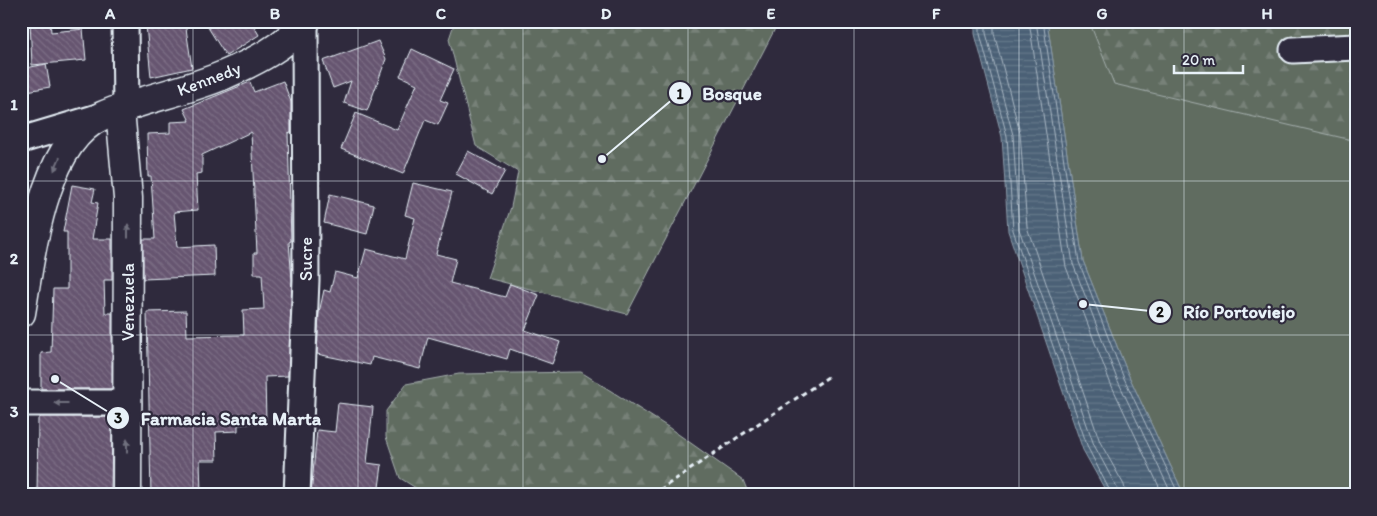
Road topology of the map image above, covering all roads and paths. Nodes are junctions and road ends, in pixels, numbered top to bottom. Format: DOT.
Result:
graph roads {
  1 [pos="125,21"];
  2 [pos="306,22"];
  3 [pos="1356,47"];
  4 [pos="1293,50"];
  5 [pos="116,112"];
  6 [pos="21,140"];
  7 [pos="25,263"];
  8 [pos="21,313"];
  9 [pos="828,377"];
  10 [pos="21,403"];
  11 [pos="128,403"];
  12 [pos="127,495"];
  13 [pos="297,495"];
  14 [pos="652,495"];
  1 -- 5 [label="street, Venezuela"];
  2 -- 5 [label="street, Kennedy"];
  2 -- 13 [label="street, Sucre"];
  3 -- 4 [label="street"];
  5 -- 6 [label="street"];
  5 -- 7 [label="street, one-way"];
  11 -- 5 [label="street, Venezuela, one-way"];
  7 -- 8 [label="street"];
  9 -- 14 [label="path"];
  11 -- 10 [label="street, one-way"];
  12 -- 11 [label="street, Venezuela, one-way"];
}
